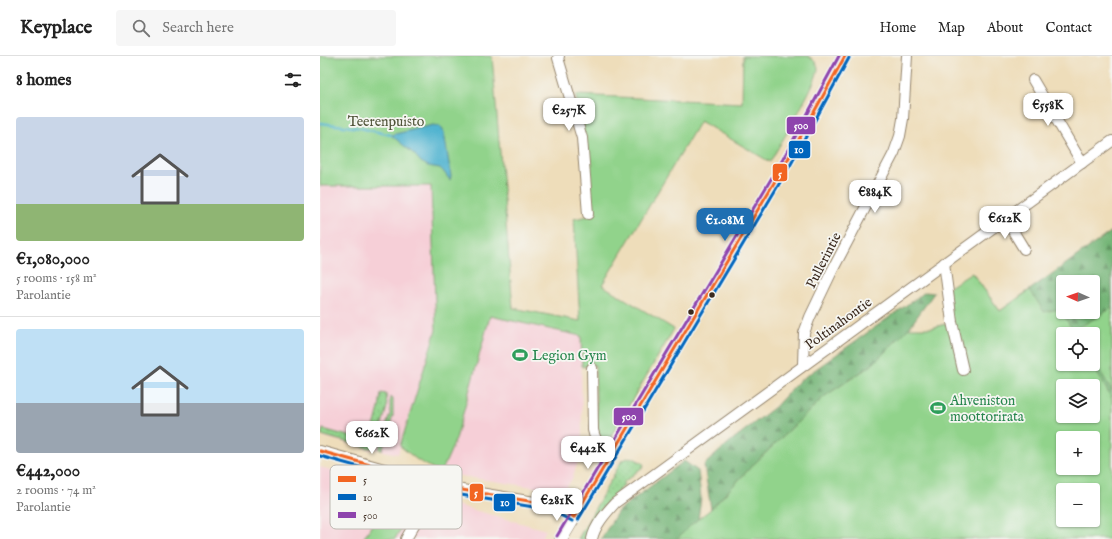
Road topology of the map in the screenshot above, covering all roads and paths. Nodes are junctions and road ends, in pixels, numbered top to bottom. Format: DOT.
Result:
graph roads {
  1 [pos="559,56"];
  2 [pos="843,56"];
  3 [pos="907,56"];
  4 [pos="1033,80"];
  5 [pos="1112,141"];
  6 [pos="1082,163"];
  7 [pos="588,214"];
  8 [pos="1004,218"];
  9 [pos="1024,249"];
  10 [pos="944,263"];
  11 [pos="803,365"];
  12 [pos="592,368"];
  13 [pos="963,370"];
  14 [pos="320,451"];
  15 [pos="613,453"];
  16 [pos="370,465"];
  17 [pos="462,490"];
  18 [pos="574,517"];
  19 [pos="412,529"];
  20 [pos="406,539"];
  21 [pos="561,539"];
  22 [pos="592,539"];
  1 -- 7 [label="street"];
  2 -- 15 [label="main road"];
  3 -- 11 [label="street, Pullerintie"];
  4 -- 6 [label="street"];
  5 -- 6 [label="street, Poltinahontie"];
  6 -- 8 [label="street, Poltinahontie"];
  8 -- 9 [label="street"];
  8 -- 10 [label="street, Poltinahontie"];
  10 -- 11 [label="street, Poltinahontie"];
  10 -- 13 [label="street"];
  11 -- 22 [label="street, Poltinahontie"];
  12 -- 15 [label="street"];
  14 -- 16 [label="street"];
  15 -- 18 [label="main road"];
  17 -- 18 [label="street"];
  18 -- 21 [label="main road"];
  19 -- 20 [label="street"];
}
